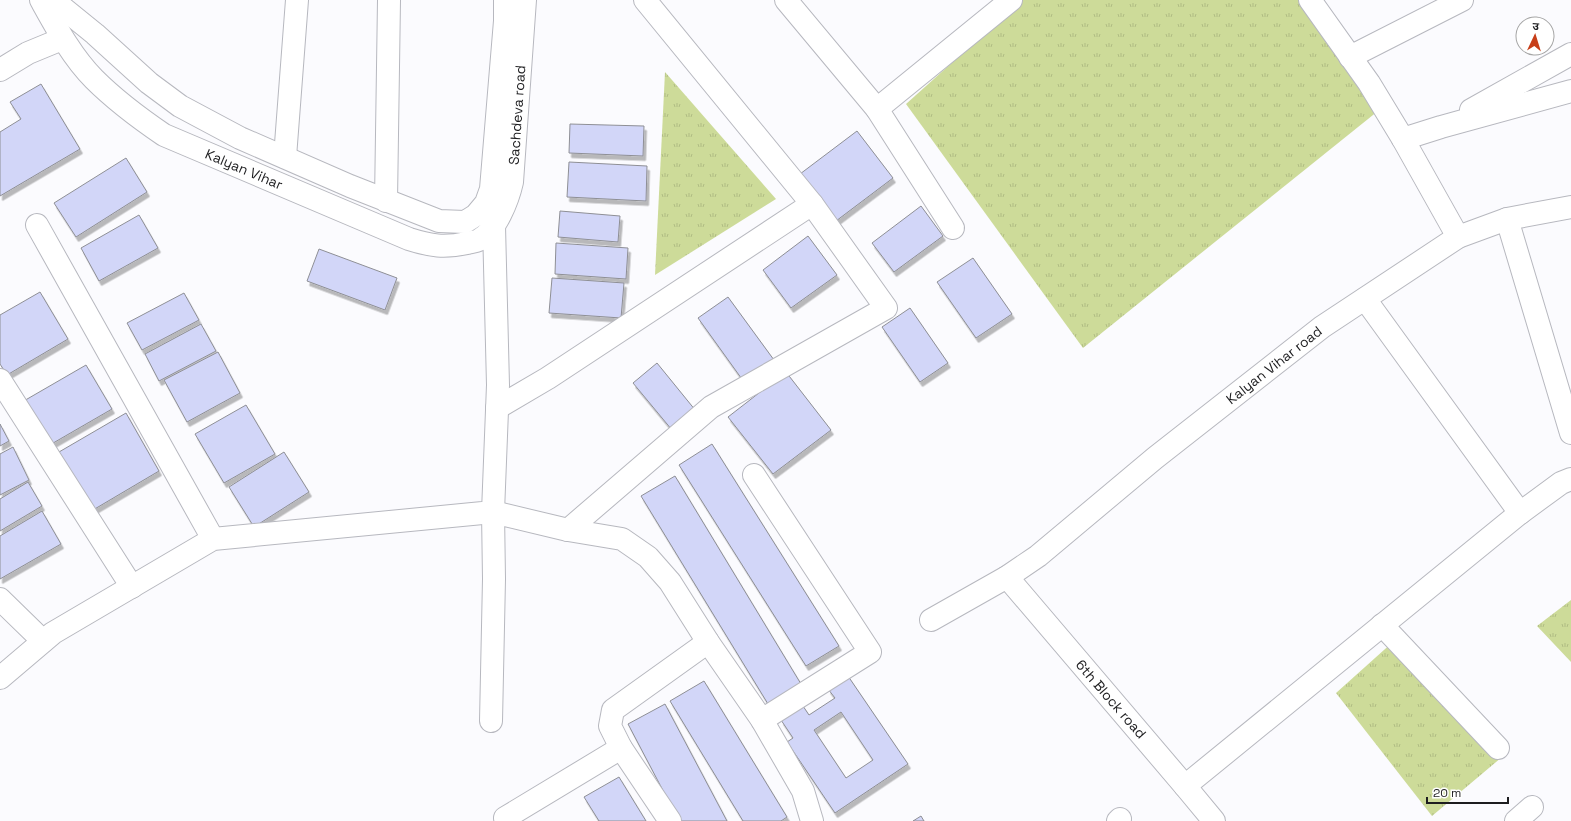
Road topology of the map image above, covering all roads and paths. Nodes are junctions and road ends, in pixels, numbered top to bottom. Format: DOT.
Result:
graph roads {
  1 [pos="41,0"];
  2 [pos="53,0"];
  3 [pos="297,0"];
  4 [pos="389,0"];
  5 [pos="505,0"];
  6 [pos="525,0"];
  7 [pos="645,0"];
  8 [pos="786,0"];
  9 [pos="1011,0"];
  10 [pos="1310,0"];
  11 [pos="1462,0"];
  12 [pos="62,38"];
  13 [pos="1571,54"];
  14 [pos="1350,57"];
  15 [pos="0,70"];
  16 [pos="1571,91"];
  17 [pos="877,109"];
  18 [pos="1441,127"];
  19 [pos="1403,139"];
  20 [pos="285,157"];
  21 [pos="386,201"];
  22 [pos="812,204"];
  23 [pos="1571,207"];
  24 [pos="1506,219"];
  25 [pos="485,220"];
  26 [pos="37,225"];
  27 [pos="953,228"];
  28 [pos="1458,237"];
  29 [pos="1365,299"];
  30 [pos="0,380"];
  31 [pos="497,408"];
  32 [pos="1571,432"];
  33 [pos="754,475"];
  34 [pos="1571,479"];
  35 [pos="494,512"];
  36 [pos="1520,513"];
  37 [pos="568,530"];
  38 [pos="213,540"];
  39 [pos="1007,577"];
  40 [pos="132,587"];
  41 [pos="0,599"];
  42 [pos="931,620"];
  43 [pos="1382,625"];
  44 [pos="43,641"];
  45 [pos="708,642"];
  46 [pos="0,678"];
  47 [pos="762,720"];
  48 [pos="491,721"];
  49 [pos="621,748"];
  50 [pos="1498,748"];
  51 [pos="1185,786"];
  52 [pos="1532,807"];
  53 [pos="505,818"];
  54 [pos="806,818"];
  55 [pos="670,821"];
  56 [pos="1214,821"];
  57 [pos="1516,821"];
  1 -- 12 [label="street, Kalyan Vihar"];
  2 -- 20 [label="street"];
  3 -- 20 [label="street"];
  4 -- 21 [label="street"];
  5 -- 25 [label="street, Sachdeva road"];
  6 -- 25 [label="street, Sachdeva road"];
  7 -- 22 [label="street"];
  8 -- 17 [label="street"];
  9 -- 17 [label="street"];
  10 -- 14 [label="street"];
  11 -- 14 [label="street"];
  12 -- 15 [label="street"];
  12 -- 25 [label="street, Kalyan Vihar"];
  13 -- 18 [label="street"];
  14 -- 19 [label="street"];
  16 -- 18 [label="street"];
  17 -- 27 [label="street"];
  18 -- 19 [label="street"];
  19 -- 28 [label="street"];
  20 -- 21 [label="street"];
  21 -- 25 [label="street"];
  22 -- 31 [label="street"];
  22 -- 37 [label="street"];
  23 -- 24 [label="street, Kalyan Vihar road"];
  24 -- 28 [label="street, Kalyan Vihar road"];
  24 -- 32 [label="street"];
  25 -- 31 [label="street"];
  26 -- 38 [label="street"];
  28 -- 29 [label="street, Kalyan Vihar road"];
  29 -- 36 [label="street"];
  29 -- 39 [label="street, Kalyan Vihar road"];
  30 -- 40 [label="street"];
  31 -- 35 [label="street"];
  33 -- 47 [label="street"];
  34 -- 36 [label="street"];
  35 -- 37 [label="street"];
  35 -- 38 [label="street"];
  35 -- 48 [label="street"];
  36 -- 43 [label="street"];
  37 -- 45 [label="street"];
  38 -- 40 [label="street"];
  39 -- 42 [label="street, Kalyan Vihar road"];
  39 -- 51 [label="street, 6th Block road"];
  40 -- 44 [label="street"];
  41 -- 44 [label="street"];
  43 -- 50 [label="street"];
  43 -- 51 [label="street"];
  44 -- 46 [label="street"];
  45 -- 47 [label="street"];
  45 -- 49 [label="street"];
  47 -- 54 [label="street"];
  49 -- 53 [label="street"];
  49 -- 55 [label="street"];
  51 -- 56 [label="street, 6th Block road"];
  52 -- 57 [label="street"];
}
